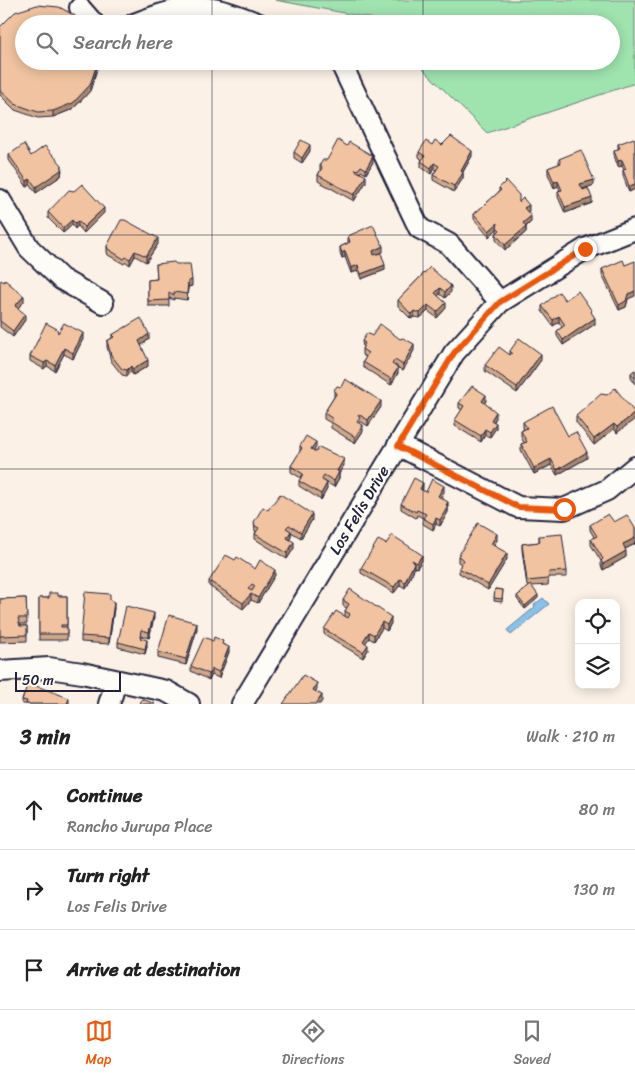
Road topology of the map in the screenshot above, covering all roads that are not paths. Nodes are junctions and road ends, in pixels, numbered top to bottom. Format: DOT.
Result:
graph roads {
  1 [pos="80,8"];
  2 [pos="86,15"];
  3 [pos="159,15"];
  4 [pos="234,15"];
  5 [pos="344,70"];
  6 [pos="0,200"];
  7 [pos="635,229"];
  8 [pos="500,302"];
  9 [pos="103,303"];
  10 [pos="398,446"];
  11 [pos="635,467"];
  12 [pos="0,670"];
  13 [pos="116,682"];
  14 [pos="109,704"];
  15 [pos="189,704"];
  16 [pos="242,704"];
  1 -- 2 [label="street"];
  3 -- 4 [label="street"];
  5 -- 8 [label="street"];
  6 -- 9 [label="street"];
  7 -- 8 [label="street, Los Felis Drive"];
  8 -- 10 [label="street, Los Felis Drive"];
  10 -- 11 [label="street"];
  10 -- 16 [label="street, Los Felis Drive"];
  12 -- 13 [label="street"];
  13 -- 14 [label="street"];
  13 -- 15 [label="street"];
}
